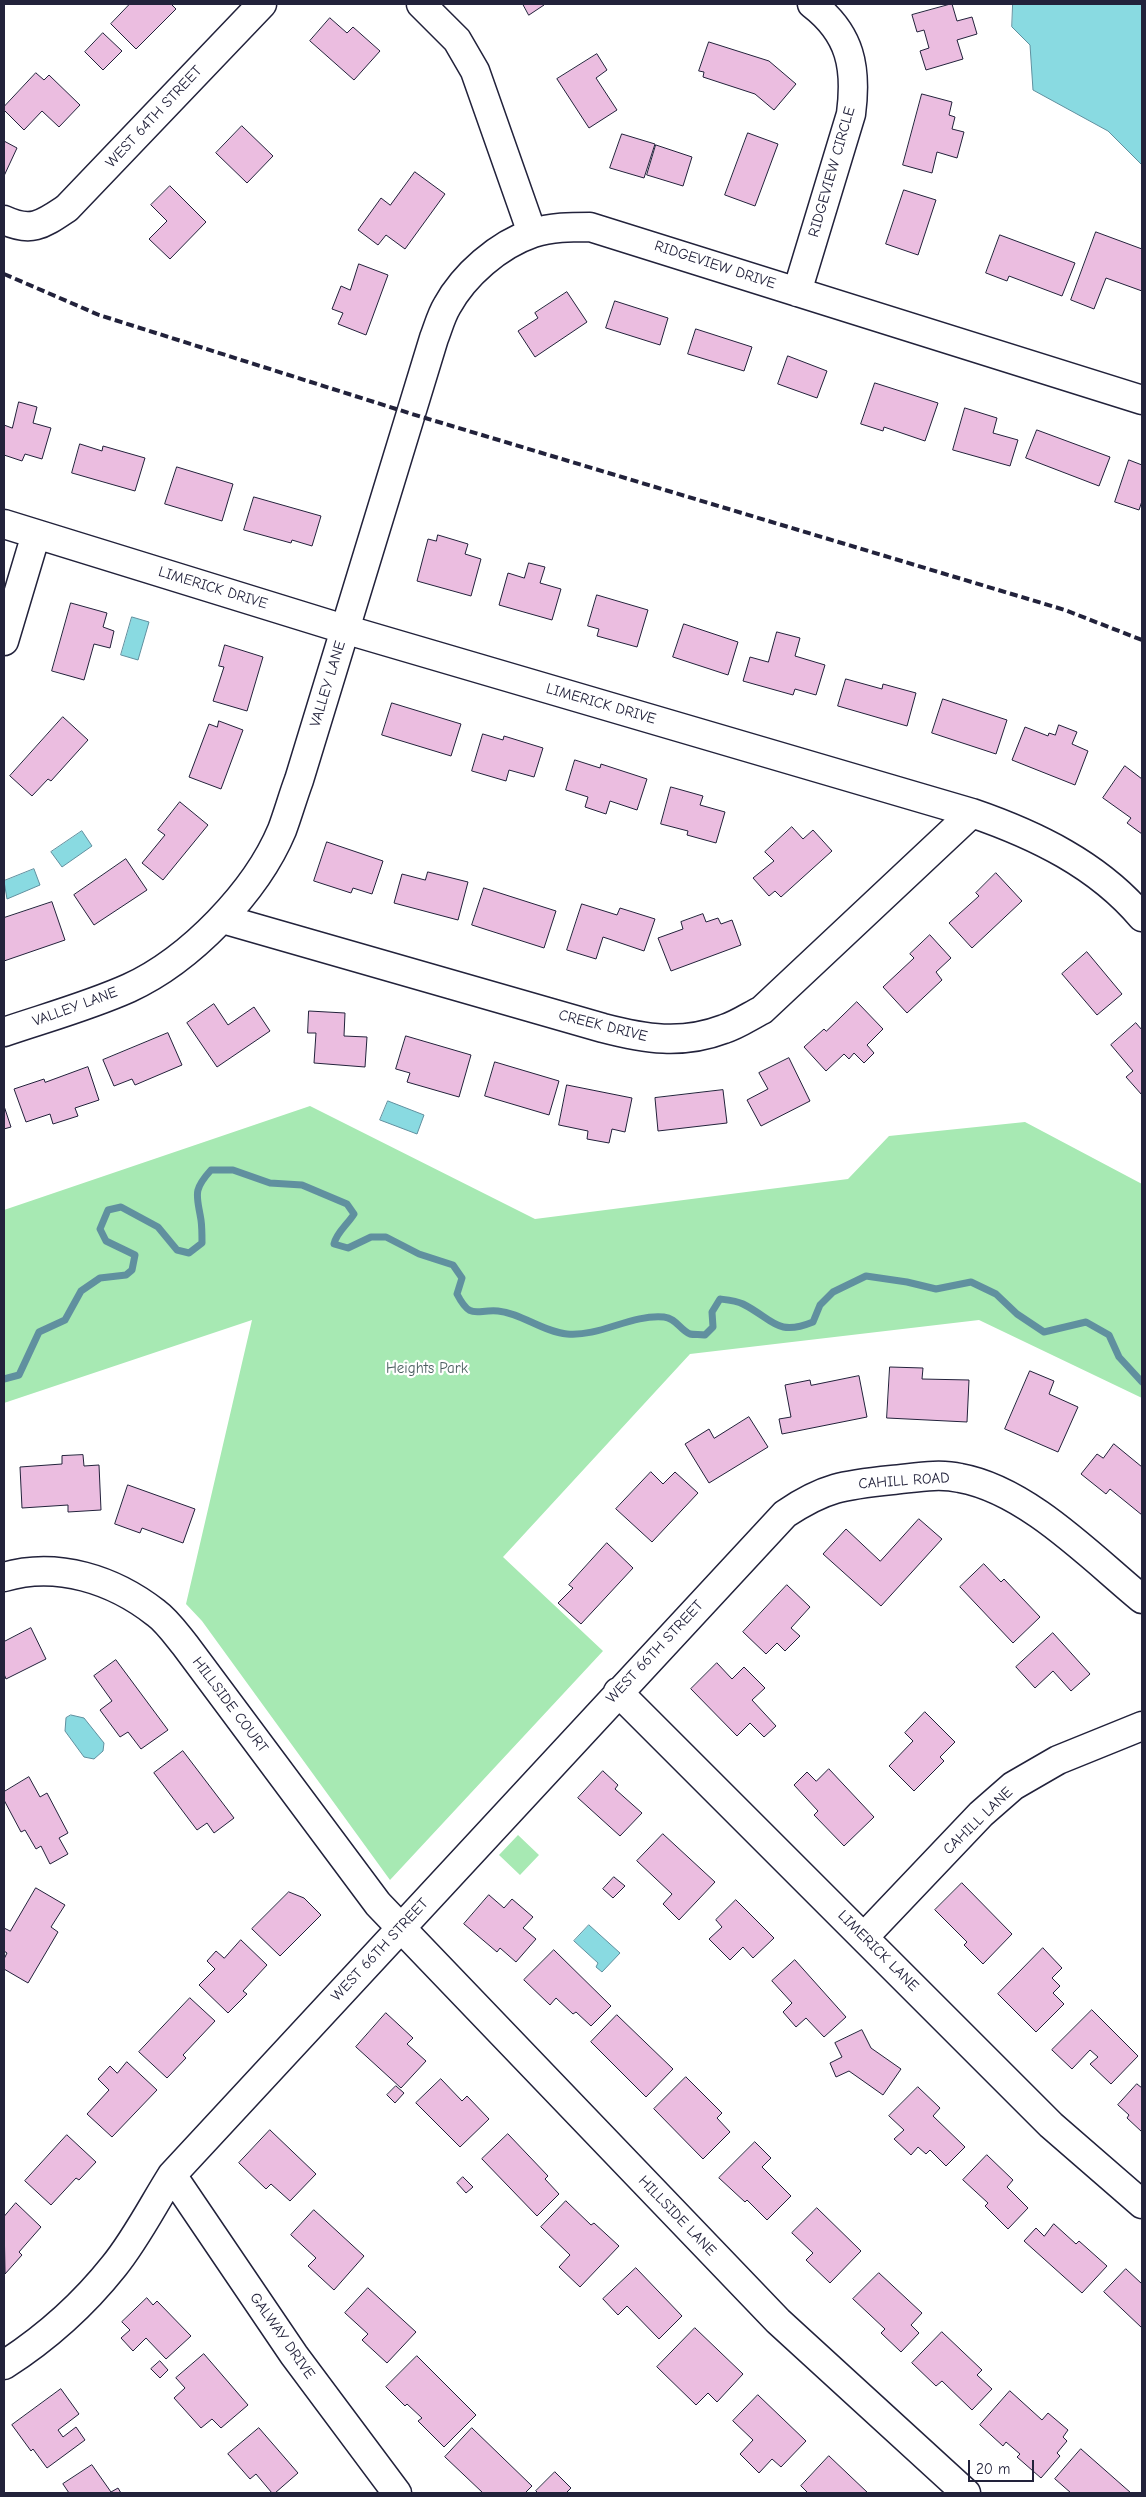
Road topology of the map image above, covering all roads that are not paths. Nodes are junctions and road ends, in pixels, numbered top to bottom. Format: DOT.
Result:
graph roads {
  1 [pos="262,4"];
  2 [pos="421,4"];
  3 [pos="812,4"];
  4 [pos="4,220"];
  5 [pos="532,233"];
  6 [pos="797,292"];
  7 [pos="1142,400"];
  8 [pos="4,524"];
  9 [pos="36,534"];
  10 [pos="344,629"];
  11 [pos="4,641"];
  12 [pos="972,813"];
  13 [pos="1142,917"];
  14 [pos="223,919"];
  15 [pos="4,1032"];
  16 [pos="762,1536"];
  17 [pos="4,1576"];
  18 [pos="1142,1599"];
  19 [pos="618,1692"];
  20 [pos="1142,1726"];
  21 [pos="401,1928"];
  22 [pos="864,1937"];
  23 [pos="172,2176"];
  24 [pos="1142,2204"];
  25 [pos="4,2364"];
  26 [pos="397,2493"];
  27 [pos="966,2493"];
  1 -- 4 [label="street, WEST 64TH STREET"];
  2 -- 5 [label="street"];
  3 -- 6 [label="street, RIDGEVIEW CIRCLE"];
  5 -- 6 [label="street, RIDGEVIEW DRIVE"];
  5 -- 10 [label="street, VALLEY LANE"];
  6 -- 7 [label="street, RIDGEVIEW DRIVE"];
  8 -- 9 [label="street, LIMERICK DRIVE"];
  9 -- 10 [label="street, LIMERICK DRIVE"];
  9 -- 11 [label="street"];
  10 -- 12 [label="street, LIMERICK DRIVE"];
  10 -- 14 [label="street, VALLEY LANE"];
  12 -- 13 [label="street, LIMERICK DRIVE"];
  12 -- 14 [label="street, CREEK DRIVE"];
  14 -- 15 [label="street, VALLEY LANE"];
  16 -- 18 [label="street, CAHILL ROAD"];
  16 -- 19 [label="street, WEST 66TH STREET"];
  17 -- 21 [label="street, HILLSIDE COURT"];
  19 -- 21 [label="street, WEST 66TH STREET"];
  19 -- 22 [label="street, LIMERICK LANE"];
  20 -- 22 [label="street, CAHILL LANE"];
  21 -- 23 [label="street, WEST 66TH STREET"];
  21 -- 27 [label="street, HILLSIDE LANE"];
  22 -- 24 [label="street, LIMERICK LANE"];
  23 -- 25 [label="street, WEST 66TH STREET"];
  23 -- 26 [label="street, GALWAY DRIVE"];
}
